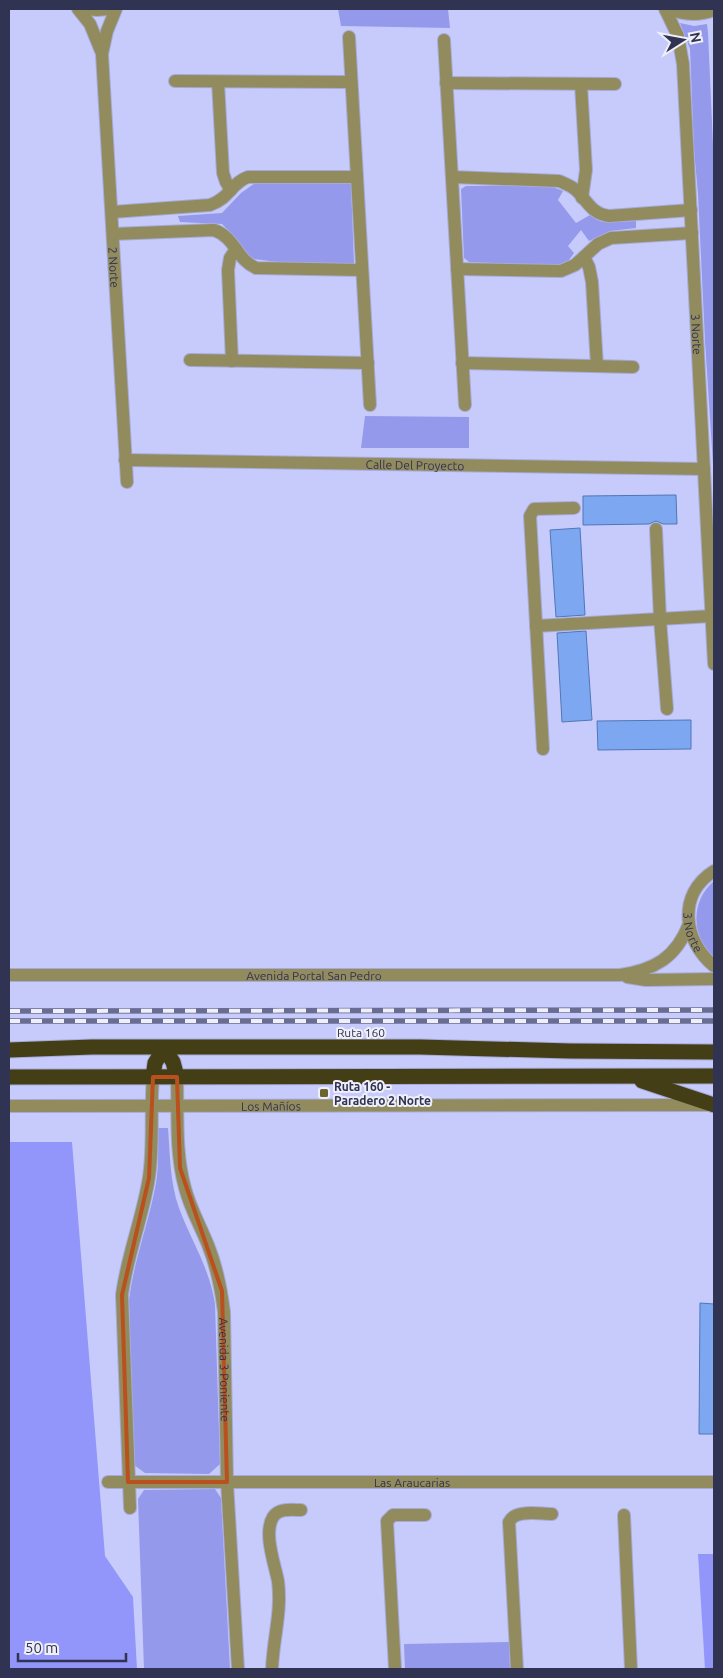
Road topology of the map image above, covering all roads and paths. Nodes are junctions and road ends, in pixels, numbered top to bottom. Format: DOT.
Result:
graph roads {
  1 [pos="78,9"];
  2 [pos="86,9"];
  3 [pos="109,9"];
  4 [pos="116,9"];
  5 [pos="665,9"];
  6 [pos="669,9"];
  7 [pos="714,10"];
  8 [pos="349,38"];
  9 [pos="444,40"];
  10 [pos="102,54"];
  11 [pos="176,81"];
  12 [pos="218,82"];
  13 [pos="351,82"];
  14 [pos="446,83"];
  15 [pos="581,84"];
  16 [pos="614,84"];
  17 [pos="452,177"];
  18 [pos="357,178"];
  19 [pos="231,190"];
  20 [pos="582,198"];
  21 [pos="690,210"];
  22 [pos="112,212"];
  23 [pos="692,233"];
  24 [pos="113,234"];
  25 [pos="236,249"];
  26 [pos="584,257"];
  27 [pos="457,269"];
  28 [pos="362,270"];
  29 [pos="190,360"];
  30 [pos="232,361"];
  31 [pos="368,363"];
  32 [pos="462,363"];
  33 [pos="597,366"];
  34 [pos="633,367"];
  35 [pos="370,405"];
  36 [pos="465,405"];
  37 [pos="125,460"];
  38 [pos="704,469"];
  39 [pos="127,482"];
  40 [pos="574,508"];
  41 [pos="656,529"];
  42 [pos="712,616"];
  43 [pos="660,619"];
  44 [pos="536,626"];
  45 [pos="714,664"];
  46 [pos="667,709"];
  47 [pos="543,749"];
  48 [pos="714,871"];
  49 [pos="689,924"];
  50 [pos="714,966"];
  51 [pos="9,976"];
  52 [pos="620,976"];
  53 [pos="714,979"];
  54 [pos="164,1048"];
  55 [pos="9,1050"];
  56 [pos="714,1052"];
  57 [pos="629,1076"];
  58 [pos="714,1076"];
  59 [pos="9,1077"];
  60 [pos="152,1077"];
  61 [pos="177,1077"];
  62 [pos="714,1105"];
  63 [pos="9,1106"];
  64 [pos="151,1106"];
  65 [pos="178,1106"];
  66 [pos="108,1482"];
  67 [pos="128,1482"];
  68 [pos="227,1482"];
  69 [pos="714,1482"];
  70 [pos="130,1508"];
  71 [pos="301,1510"];
  72 [pos="552,1514"];
  73 [pos="425,1515"];
  74 [pos="624,1515"];
  75 [pos="238,1669"];
  76 [pos="272,1669"];
  77 [pos="395,1669"];
  78 [pos="517,1669"];
  79 [pos="631,1669"];
  1 -- 10 [label="street, 2 Norte"];
  2 -- 3 [label="street"];
  4 -- 10 [label="street, 2 Norte"];
  5 -- 21 [label="street, 3 Norte"];
  6 -- 7 [label="street"];
  8 -- 13 [label="street"];
  9 -- 14 [label="street"];
  10 -- 22 [label="street, 2 Norte"];
  11 -- 12 [label="street"];
  12 -- 13 [label="street"];
  12 -- 19 [label="street"];
  13 -- 18 [label="street"];
  14 -- 15 [label="street"];
  14 -- 17 [label="street"];
  15 -- 16 [label="street"];
  15 -- 20 [label="street"];
  17 -- 20 [label="street"];
  17 -- 27 [label="street"];
  18 -- 19 [label="street"];
  18 -- 28 [label="street"];
  19 -- 22 [label="street"];
  20 -- 21 [label="street"];
  21 -- 23 [label="street, 3 Norte"];
  22 -- 24 [label="street, 2 Norte"];
  23 -- 26 [label="street"];
  23 -- 38 [label="street, 3 Norte"];
  24 -- 25 [label="street"];
  24 -- 37 [label="street, 2 Norte"];
  25 -- 28 [label="street"];
  25 -- 30 [label="street"];
  26 -- 27 [label="street"];
  26 -- 33 [label="street"];
  27 -- 32 [label="street"];
  28 -- 31 [label="street"];
  29 -- 30 [label="street"];
  30 -- 31 [label="street"];
  31 -- 35 [label="street"];
  32 -- 33 [label="street"];
  32 -- 36 [label="street"];
  33 -- 34 [label="street"];
  37 -- 38 [label="street, Calle Del Proyecto"];
  37 -- 39 [label="street, 2 Norte"];
  38 -- 42 [label="street, 3 Norte"];
  40 -- 44 [label="street"];
  41 -- 43 [label="street"];
  42 -- 43 [label="street"];
  42 -- 45 [label="street, 3 Norte"];
  43 -- 44 [label="street"];
  43 -- 46 [label="street"];
  44 -- 47 [label="street"];
  48 -- 49 [label="street, 3 Norte"];
  49 -- 50 [label="street, 3 Norte"];
  49 -- 52 [label="street, Avenida Portal San Pedro"];
  51 -- 52 [label="street, Avenida Portal San Pedro"];
  52 -- 53 [label="street, Avenida Portal San Pedro"];
  54 -- 55 [label="highway, Ruta 160"];
  54 -- 56 [label="highway, Ruta 160"];
  54 -- 60 [label="highway"];
  54 -- 61 [label="highway"];
  57 -- 58 [label="highway"];
  57 -- 61 [label="highway"];
  57 -- 62 [label="highway"];
  59 -- 60 [label="highway"];
  60 -- 61 [label="highway"];
  60 -- 64 [label="street"];
  61 -- 65 [label="street, Avenida 3 Poniente"];
  62 -- 65 [label="street, Los Mañíos"];
  63 -- 64 [label="street, Los Mañíos"];
  64 -- 65 [label="street, Los Mañíos"];
  64 -- 67 [label="street"];
  65 -- 68 [label="street, Avenida 3 Poniente"];
  66 -- 67 [label="street, Las Araucarias"];
  67 -- 68 [label="street, Las Araucarias"];
  67 -- 70 [label="street"];
  68 -- 69 [label="street, Las Araucarias"];
  68 -- 75 [label="street, Avenida 3 Poniente"];
  71 -- 76 [label="street"];
  72 -- 78 [label="street"];
  73 -- 77 [label="street"];
  74 -- 79 [label="street"];
}
